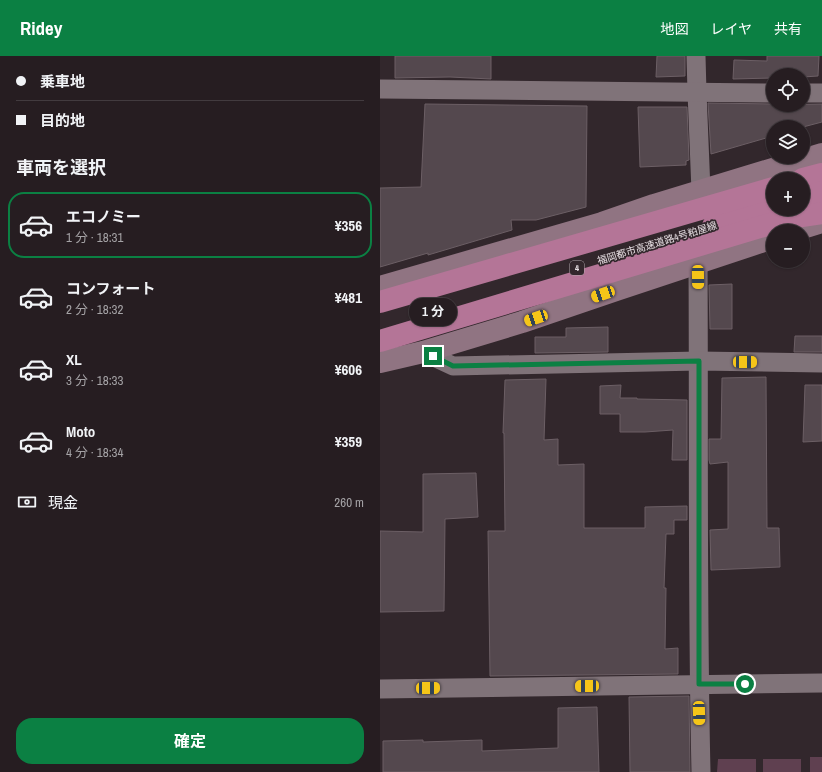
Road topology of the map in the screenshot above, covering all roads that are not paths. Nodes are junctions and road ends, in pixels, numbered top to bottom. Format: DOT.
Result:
graph roads {
  1 [pos="696,56"];
  2 [pos="380,89"];
  3 [pos="697,92"];
  4 [pos="766,93"];
  5 [pos="810,93"];
  6 [pos="822,93"];
  7 [pos="822,154"];
  8 [pos="822,174"];
  9 [pos="810,177"];
  10 [pos="766,190"];
  11 [pos="701,191"];
  12 [pos="822,192"];
  13 [pos="810,196"];
  14 [pos="766,209"];
  15 [pos="822,214"];
  16 [pos="822,222"];
  17 [pos="810,226"];
  18 [pos="766,240"];
  19 [pos="698,262"];
  20 [pos="380,287"];
  21 [pos="380,302"];
  22 [pos="380,326"];
  23 [pos="380,340"];
  24 [pos="423,352"];
  25 [pos="699,361"];
  26 [pos="380,362"];
  27 [pos="822,362"];
  28 [pos="822,683"];
  29 [pos="699,684"];
  30 [pos="380,689"];
  31 [pos="701,772"];
  1 -- 3 [label="street"];
  2 -- 3 [label="street"];
  3 -- 4 [label="street"];
  3 -- 11 [label="street"];
  5 -- 6 [label="street"];
  7 -- 11 [label="street"];
  8 -- 9 [label="highway"];
  10 -- 21 [label="highway, 福岡都市高速道路4号粕屋線 / 4"];
  11 -- 20 [label="street"];
  12 -- 13 [label="highway"];
  14 -- 22 [label="highway, 福岡都市高速道路4号粕屋線 / 4"];
  15 -- 23 [label="highway"];
  16 -- 17 [label="street"];
  18 -- 19 [label="street"];
  19 -- 24 [label="street"];
  19 -- 25 [label="street"];
  24 -- 25 [label="street"];
  24 -- 26 [label="street"];
  25 -- 27 [label="street"];
  25 -- 29 [label="street"];
  28 -- 29 [label="street"];
  29 -- 30 [label="street"];
  29 -- 31 [label="street"];
}
